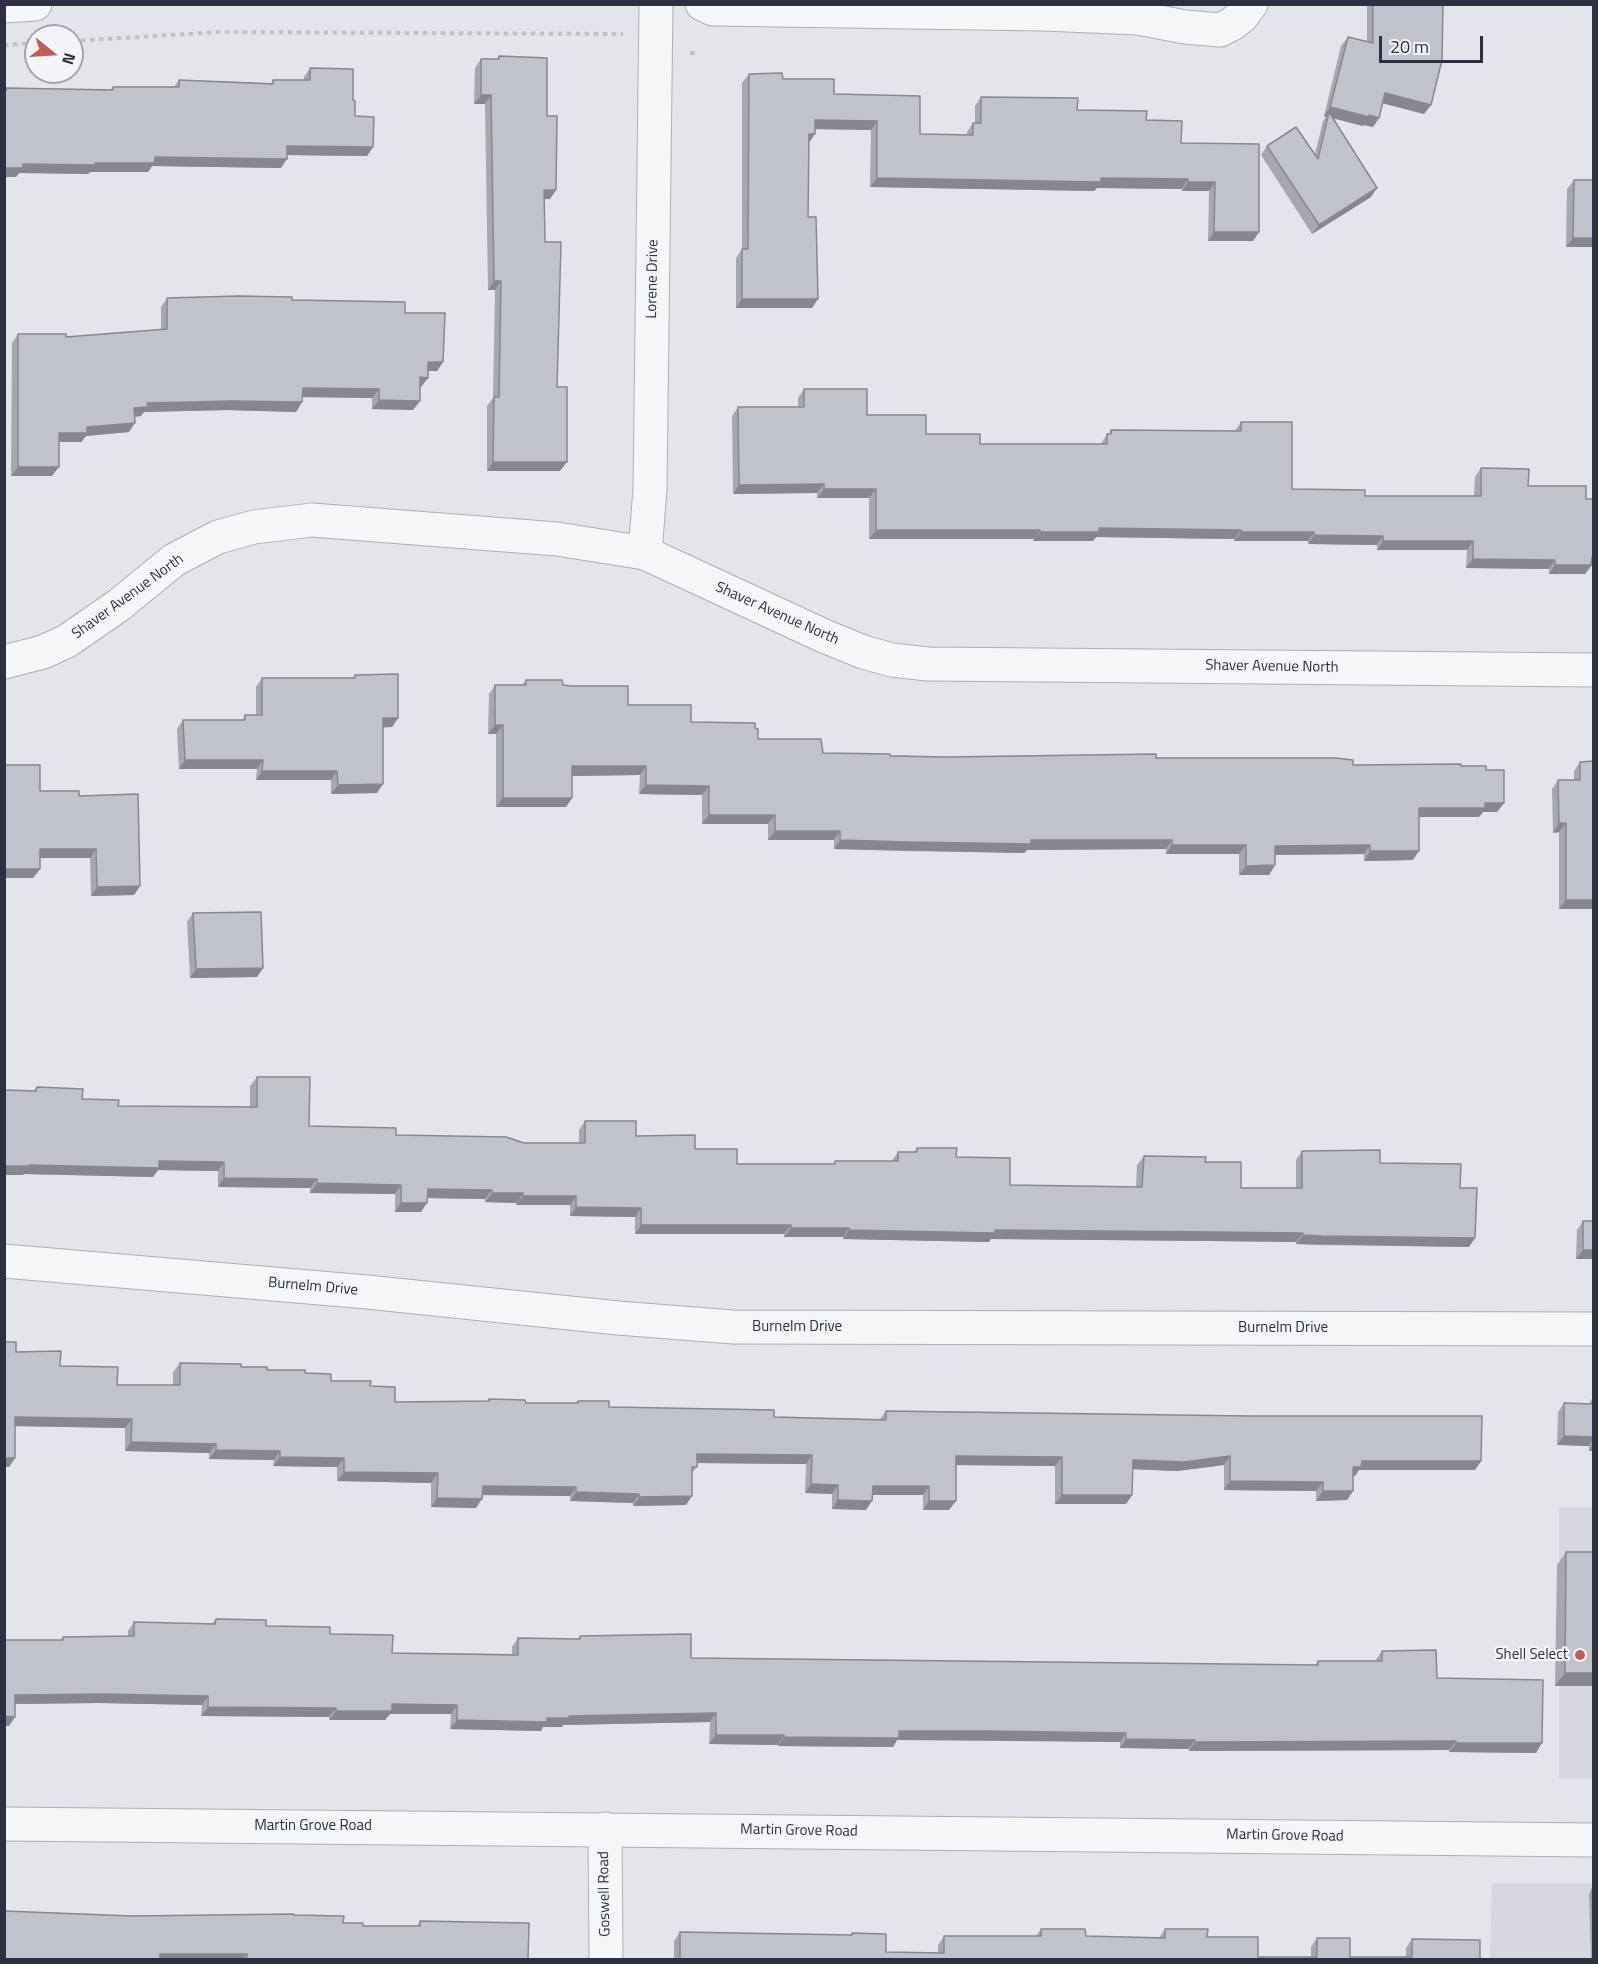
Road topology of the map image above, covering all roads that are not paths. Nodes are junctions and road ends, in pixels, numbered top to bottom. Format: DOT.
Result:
graph roads {
  1 [pos="35,4"];
  2 [pos="656,4"];
  3 [pos="702,4"];
  4 [pos="1251,4"];
  5 [pos="4,6"];
  6 [pos="645,553"];
  7 [pos="4,662"];
  8 [pos="1593,670"];
  9 [pos="4,1261"];
  10 [pos="1593,1329"];
  11 [pos="4,1824"];
  12 [pos="605,1829"];
  13 [pos="1593,1840"];
  14 [pos="606,1959"];
  1 -- 5 [label="street"];
  2 -- 6 [label="street, Lorene Drive"];
  3 -- 4 [label="street"];
  6 -- 7 [label="street, Shaver Avenue North"];
  6 -- 8 [label="street, Shaver Avenue North"];
  9 -- 10 [label="street, Burnelm Drive"];
  11 -- 12 [label="street, Martin Grove Road"];
  12 -- 13 [label="street, Martin Grove Road"];
  12 -- 14 [label="street, Goswell Road"];
}
